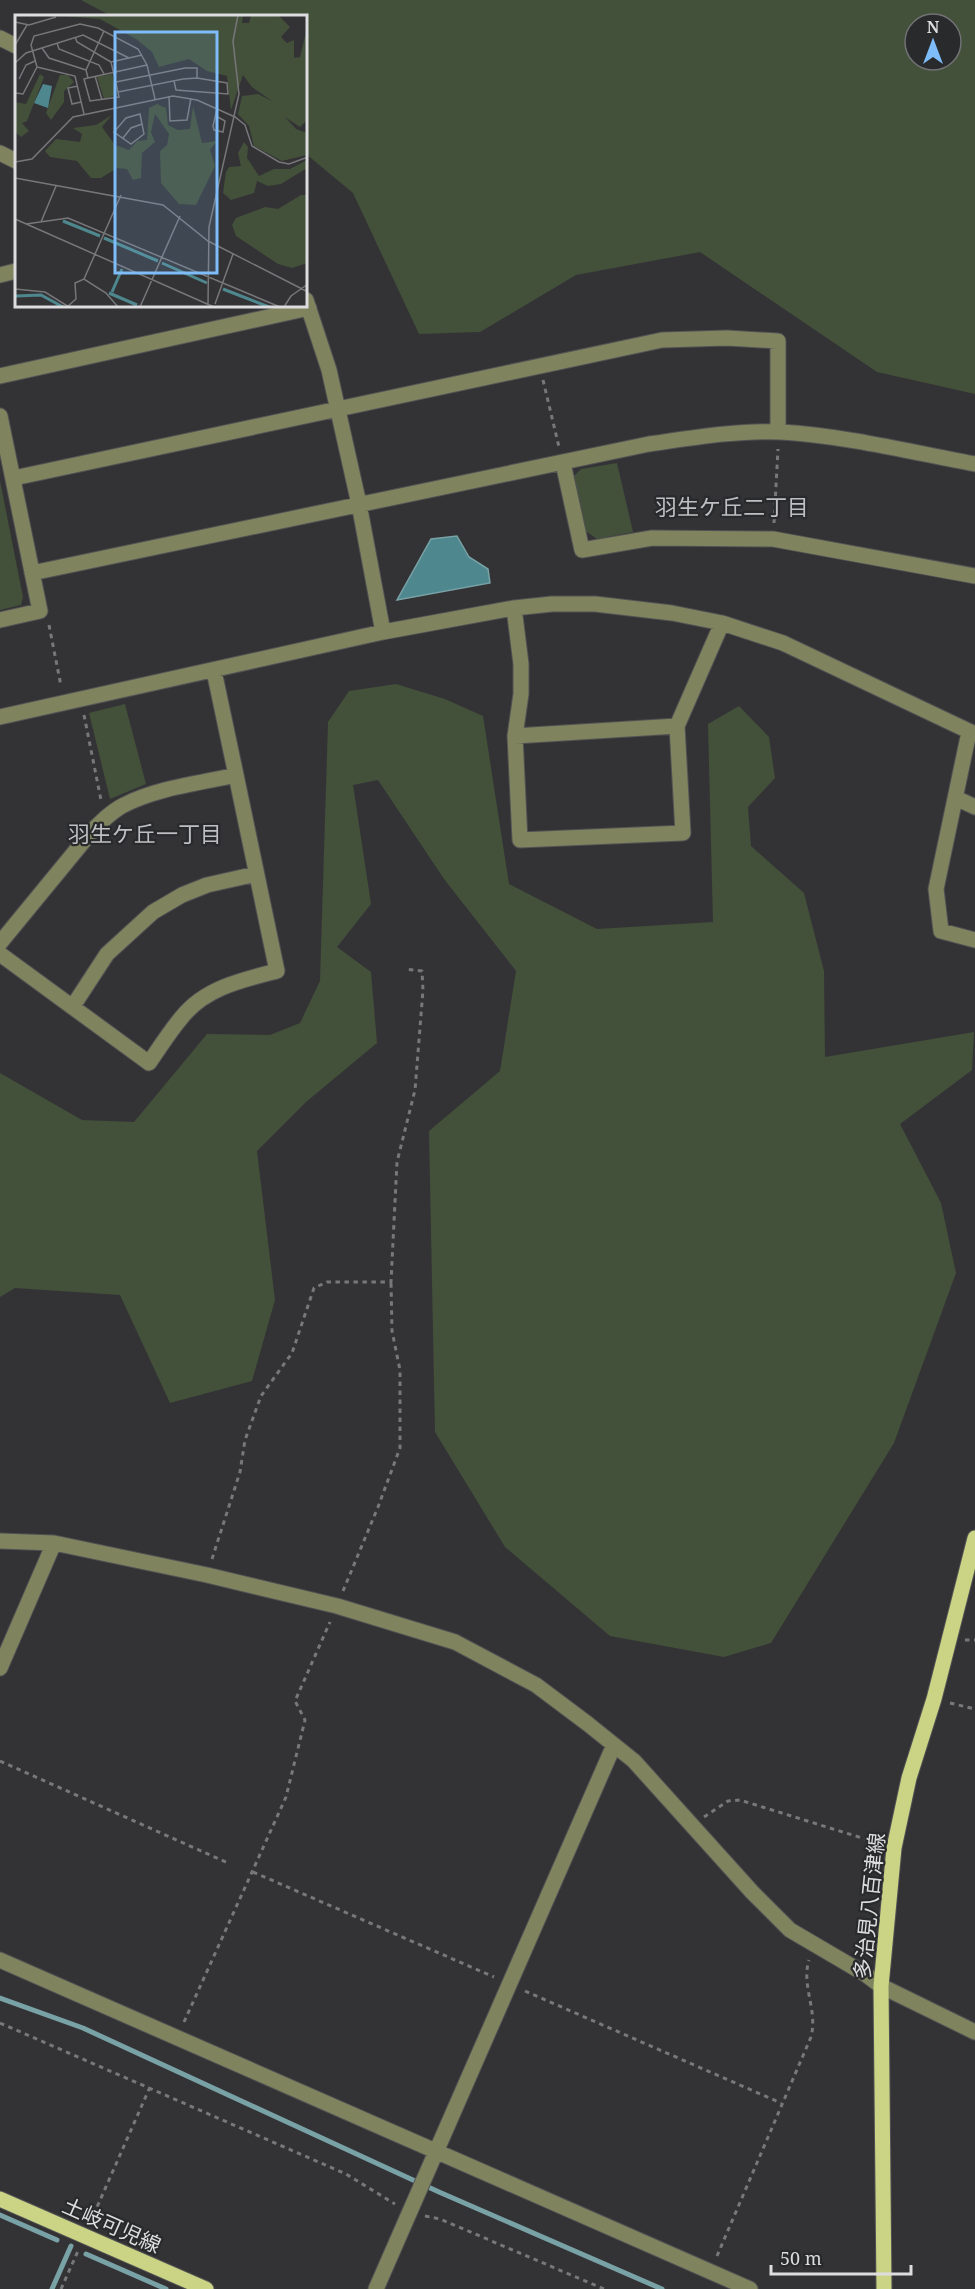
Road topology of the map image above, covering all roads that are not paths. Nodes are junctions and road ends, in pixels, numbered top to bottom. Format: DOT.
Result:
graph roads {
  1 [pos="0,38"];
  2 [pos="15,46"];
  3 [pos="0,153"];
  4 [pos="15,160"];
  5 [pos="15,272"];
  6 [pos="0,275"];
  7 [pos="308,304"];
  8 [pos="291,308"];
  9 [pos="0,376"];
  10 [pos="337,408"];
  11 [pos="0,416"];
  12 [pos="778,432"];
  13 [pos="563,463"];
  14 [pos="975,464"];
  15 [pos="14,478"];
  16 [pos="359,504"];
  17 [pos="32,573"];
  18 [pos="975,576"];
  19 [pos="514,608"];
  20 [pos="0,620"];
  21 [pos="722,623"];
  22 [pos="382,632"];
  23 [pos="214,670"];
  24 [pos="0,717"];
  25 [pos="677,726"];
  26 [pos="972,733"];
  27 [pos="515,736"];
  28 [pos="236,775"];
  29 [pos="956,798"];
  30 [pos="975,807"];
  31 [pos="256,874"];
  32 [pos="975,940"];
  33 [pos="0,943"];
  34 [pos="0,954"];
  35 [pos="73,1006"];
  36 [pos="975,1539"];
  37 [pos="0,1541"];
  38 [pos="54,1543"];
  39 [pos="0,1668"];
  40 [pos="614,1745"];
  41 [pos="0,1960"];
  42 [pos="881,1986"];
  43 [pos="975,2032"];
  44 [pos="438,2151"];
  45 [pos="0,2199"];
  46 [pos="206,2289"];
  47 [pos="376,2289"];
  48 [pos="750,2289"];
  49 [pos="884,2289"];
  1 -- 2 [label="street"];
  3 -- 4 [label="street"];
  5 -- 6 [label="street"];
  7 -- 10 [label="street"];
  8 -- 9 [label="street"];
  10 -- 12 [label="street"];
  10 -- 15 [label="street"];
  10 -- 16 [label="street"];
  11 -- 15 [label="street"];
  12 -- 13 [label="street"];
  12 -- 14 [label="street"];
  13 -- 16 [label="street"];
  13 -- 18 [label="street"];
  15 -- 17 [label="street"];
  16 -- 17 [label="street"];
  16 -- 22 [label="street"];
  17 -- 20 [label="street"];
  19 -- 21 [label="street"];
  19 -- 22 [label="street"];
  19 -- 27 [label="street"];
  21 -- 25 [label="street"];
  21 -- 26 [label="street"];
  22 -- 23 [label="street"];
  23 -- 24 [label="street"];
  23 -- 28 [label="street"];
  25 -- 27 [label="street"];
  25 -- 27 [label="street"];
  26 -- 29 [label="street"];
  28 -- 31 [label="street"];
  28 -- 33 [label="street"];
  29 -- 30 [label="street"];
  29 -- 32 [label="street"];
  31 -- 35 [label="street"];
  31 -- 35 [label="street"];
  34 -- 35 [label="street"];
  36 -- 42 [label="main road, 多治見八百津線"];
  37 -- 38 [label="street"];
  38 -- 39 [label="street"];
  38 -- 40 [label="street"];
  40 -- 42 [label="street"];
  40 -- 44 [label="street"];
  41 -- 44 [label="street"];
  42 -- 43 [label="street"];
  42 -- 49 [label="main road, 多治見八百津線"];
  44 -- 47 [label="street"];
  44 -- 48 [label="street"];
  45 -- 46 [label="main road, 土岐可児線"];
}
